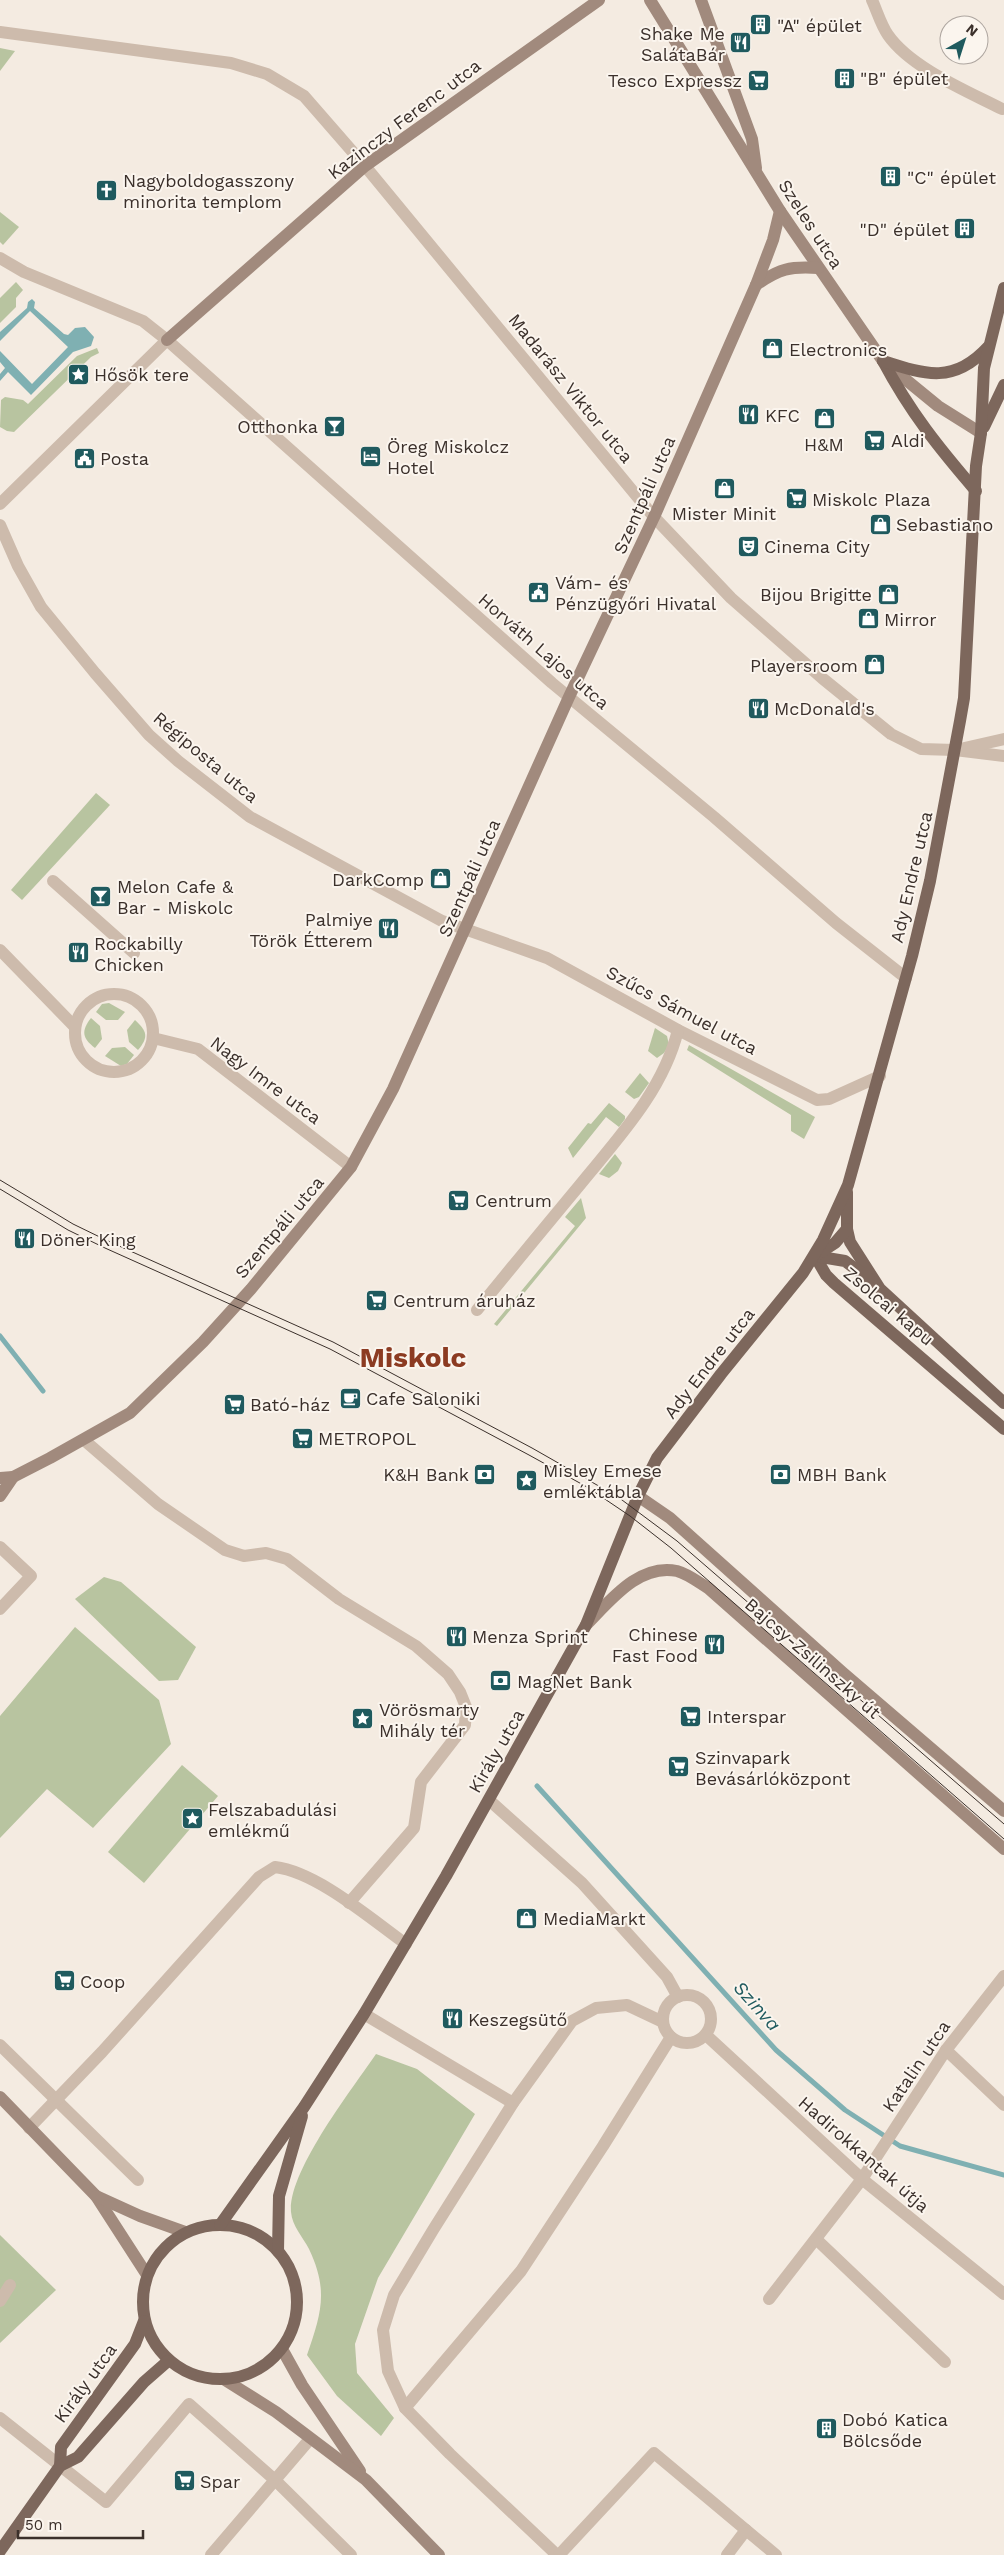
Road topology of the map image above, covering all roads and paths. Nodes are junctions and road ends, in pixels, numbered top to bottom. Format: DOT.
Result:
graph roads {
  1 [pos="598,0"];
  2 [pos="650,0"];
  3 [pos="701,0"];
  4 [pos="872,0"];
  5 [pos="0,32"];
  6 [pos="1002,109"];
  7 [pos="365,166"];
  8 [pos="757,173"];
  9 [pos="780,211"];
  10 [pos="0,259"];
  11 [pos="818,268"];
  12 [pos="756,285"];
  13 [pos="1004,288"];
  14 [pos="167,340"];
  15 [pos="988,347"];
  16 [pos="883,361"];
  17 [pos="1004,386"];
  18 [pos="981,433"];
  19 [pos="976,492"];
  20 [pos="0,504"];
  21 [pos="654,516"];
  22 [pos="0,525"];
  23 [pos="569,697"];
  24 [pos="1004,739"];
  25 [pos="955,750"];
  26 [pos="1004,756"];
  27 [pos="53,881"];
  28 [pos="466,929"];
  29 [pos="0,950"];
  30 [pos="134,953"];
  31 [pos="906,978"];
  32 [pos="75,1027"];
  33 [pos="678,1030"];
  34 [pos="153,1038"];
  35 [pos="880,1076"];
  36 [pos="351,1167"];
  37 [pos="848,1185"];
  38 [pos="847,1229"];
  39 [pos="814,1256"];
  40 [pos="880,1289"];
  41 [pos="477,1310"];
  42 [pos="1004,1403"];
  43 [pos="1004,1428"];
  44 [pos="84,1440"];
  45 [pos="6,1478"];
  46 [pos="0,1496"];
  47 [pos="638,1496"];
  48 [pos="0,1547"];
  49 [pos="0,1609"];
  50 [pos="586,1625"];
  51 [pos="488,1800"];
  52 [pos="1004,1812"];
  53 [pos="1004,1849"];
  54 [pos="349,1903"];
  55 [pos="406,1944"];
  56 [pos="1004,1976"];
  57 [pos="678,1997"];
  58 [pos="364,2014"];
  59 [pos="663,2022"];
  60 [pos="706,2035"];
  61 [pos="670,2037"];
  62 [pos="0,2045"];
  63 [pos="946,2050"];
  64 [pos="0,2097"];
  65 [pos="56,2101"];
  66 [pos="513,2103"];
  67 [pos="1004,2105"];
  68 [pos="304,2107"];
  69 [pos="30,2128"];
  70 [pos="862,2179"];
  71 [pos="138,2180"];
  72 [pos="96,2196"];
  73 [pos="220,2225"];
  74 [pos="185,2232"];
  75 [pos="816,2239"];
  76 [pos="278,2251"];
  77 [pos="147,2275"];
  78 [pos="10,2285"];
  79 [pos="1004,2294"];
  80 [pos="769,2299"];
  81 [pos="0,2301"];
  82 [pos="144,2321"];
  83 [pos="282,2349"];
  84 [pos="168,2361"];
  85 [pos="945,2362"];
  86 [pos="225,2380"];
  87 [pos="405,2408"];
  88 [pos="0,2418"];
  89 [pos="310,2439"];
  90 [pos="60,2466"];
  91 [pos="275,2480"];
  92 [pos="366,2480"];
  93 [pos="746,2530"];
  94 [pos="0,2551"];
  95 [pos="211,2555"];
  96 [pos="351,2555"];
  97 [pos="439,2555"];
  98 [pos="558,2555"];
  99 [pos="727,2555"];
  100 [pos="776,2555"];
  1 -- 7 [label="street, Kazinczy Ferenc utca"];
  2 -- 8 [label="street, Szeles utca"];
  3 -- 8 [label="street"];
  4 -- 6 [label="street"];
  5 -- 7 [label="street, Madarász Viktor utca"];
  7 -- 14 [label="street, Kazinczy Ferenc utca"];
  7 -- 21 [label="street, Madarász Viktor utca"];
  8 -- 9 [label="street, Szeles utca"];
  9 -- 11 [label="street, Szeles utca"];
  9 -- 12 [label="street, Szentpáli utca"];
  10 -- 14 [label="street, Horváth Lajos utca"];
  11 -- 12 [label="street"];
  11 -- 16 [label="street, Szeles utca"];
  12 -- 21 [label="street, Szentpáli utca"];
  13 -- 15 [label="main road"];
  14 -- 20 [label="street, Kazinczy Ferenc utca"];
  14 -- 23 [label="street, Horváth Lajos utca"];
  15 -- 16 [label="main road"];
  15 -- 18 [label="main road"];
  16 -- 18 [label="street, Szeles utca"];
  16 -- 19 [label="main road"];
  17 -- 18 [label="main road"];
  18 -- 19 [label="main road, Ady Endre utca"];
  19 -- 25 [label="main road, Ady Endre utca"];
  21 -- 23 [label="street, Szentpáli utca"];
  21 -- 25 [label="street, Madarász Viktor utca"];
  22 -- 28 [label="street, Régiposta utca"];
  23 -- 28 [label="street, Szentpáli utca"];
  23 -- 31 [label="street, Horváth Lajos utca"];
  24 -- 25 [label="street"];
  25 -- 26 [label="street"];
  25 -- 31 [label="main road, Ady Endre utca"];
  27 -- 30 [label="street"];
  28 -- 33 [label="street, Szűcs Sámuel utca"];
  28 -- 36 [label="street, Szentpáli utca"];
  29 -- 32 [label="street"];
  31 -- 35 [label="main road, Ady Endre utca"];
  32 -- 34 [label="street"];
  32 -- 34 [label="street"];
  33 -- 35 [label="street, Szűcs Sámuel utca"];
  33 -- 41 [label="street"];
  34 -- 36 [label="street, Nagy Imre utca"];
  35 -- 37 [label="main road, Ady Endre utca"];
  36 -- 44 [label="street, Szentpáli utca"];
  37 -- 38 [label="main road"];
  37 -- 39 [label="main road, Ady Endre utca"];
  38 -- 39 [label="main road, Ady Endre utca"];
  38 -- 40 [label="main road"];
  39 -- 40 [label="main road, Zsolcai kapu"];
  39 -- 43 [label="main road, Zsolcai kapu"];
  39 -- 47 [label="main road, Ady Endre utca"];
  40 -- 42 [label="main road, Zsolcai kapu"];
  44 -- 45 [label="street, Szentpáli utca"];
  44 -- 54 [label="street"];
  45 -- 46 [label="street"];
  47 -- 50 [label="main road, Király utca"];
  47 -- 52 [label="street, Bajcsy-Zsilinszky út"];
  48 -- 49 [label="street"];
  50 -- 51 [label="main road, Király utca"];
  50 -- 53 [label="street, Bajcsy-Zsilinszky út"];
  51 -- 55 [label="main road, Király utca"];
  51 -- 57 [label="street"];
  54 -- 55 [label="street"];
  54 -- 65 [label="street"];
  55 -- 58 [label="main road, Király utca"];
  56 -- 63 [label="street, Katalin utca"];
  57 -- 59 [label="street"];
  57 -- 60 [label="street"];
  58 -- 66 [label="street"];
  58 -- 68 [label="main road, Király utca"];
  59 -- 61 [label="street"];
  59 -- 66 [label="street"];
  60 -- 61 [label="street"];
  60 -- 70 [label="street, Hadirokkantak útja"];
  61 -- 87 [label="street"];
  62 -- 65 [label="street"];
  63 -- 67 [label="street"];
  63 -- 70 [label="street, Katalin utca"];
  64 -- 69 [label="street"];
  65 -- 69 [label="street"];
  65 -- 71 [label="street"];
  66 -- 87 [label="street"];
  68 -- 73 [label="main road, Király utca"];
  68 -- 76 [label="main road, Király utca"];
  69 -- 72 [label="street"];
  70 -- 75 [label="street, Katalin utca"];
  70 -- 79 [label="street, Hadirokkantak útja"];
  72 -- 74 [label="street"];
  72 -- 77 [label="street"];
  73 -- 74 [label="main road"];
  73 -- 76 [label="main road"];
  74 -- 77 [label="main road"];
  75 -- 80 [label="street, Katalin utca"];
  75 -- 85 [label="street"];
  76 -- 83 [label="main road"];
  77 -- 82 [label="main road"];
  78 -- 81 [label="street"];
  82 -- 84 [label="main road"];
  82 -- 90 [label="main road, Király utca"];
  83 -- 86 [label="main road"];
  83 -- 92 [label="street"];
  84 -- 86 [label="main road"];
  84 -- 90 [label="main road, Király utca"];
  86 -- 89 [label="street"];
  87 -- 98 [label="street"];
  88 -- 90 [label="street"];
  89 -- 91 [label="street"];
  89 -- 92 [label="street"];
  90 -- 91 [label="street"];
  90 -- 94 [label="main road, Király utca"];
  91 -- 95 [label="street"];
  91 -- 96 [label="street"];
  92 -- 97 [label="street"];
  93 -- 98 [label="street"];
  93 -- 99 [label="street"];
  93 -- 100 [label="street"];
}
